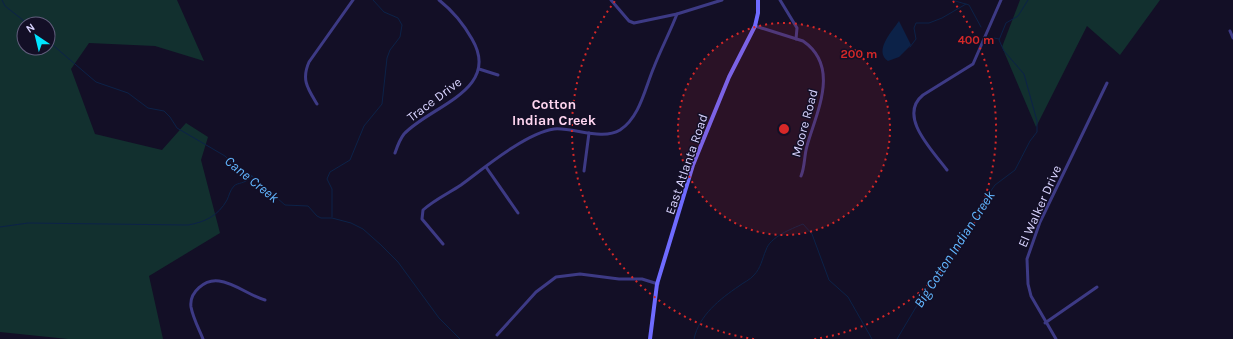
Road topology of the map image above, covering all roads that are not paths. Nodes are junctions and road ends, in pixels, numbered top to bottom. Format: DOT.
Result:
graph roads {
  1 [pos="354,0"];
  2 [pos="438,0"];
  3 [pos="611,0"];
  4 [pos="722,0"];
  5 [pos="758,0"];
  6 [pos="780,0"];
  7 [pos="1001,0"];
  8 [pos="677,14"];
  9 [pos="755,26"];
  10 [pos="1230,30"];
  11 [pos="1233,38"];
  12 [pos="796,39"];
  13 [pos="479,69"];
  14 [pos="498,75"];
  15 [pos="1107,83"];
  16 [pos="317,104"];
  17 [pos="588,133"];
  18 [pos="395,153"];
  19 [pos="486,167"];
  20 [pos="947,170"];
  21 [pos="584,171"];
  22 [pos="801,176"];
  23 [pos="518,213"];
  24 [pos="443,244"];
  25 [pos="658,284"];
  26 [pos="1097,287"];
  27 [pos="265,300"];
  28 [pos="1045,323"];
  29 [pos="497,335"];
  30 [pos="203,339"];
  31 [pos="650,339"];
  32 [pos="1056,339"];
  1 -- 16 [label="street"];
  2 -- 13 [label="street"];
  3 -- 8 [label="street"];
  4 -- 8 [label="street"];
  5 -- 9 [label="street, East Atlanta Road"];
  6 -- 12 [label="street"];
  7 -- 20 [label="street"];
  8 -- 17 [label="street"];
  9 -- 12 [label="street, Moore Road"];
  9 -- 25 [label="street, East Atlanta Road"];
  10 -- 11 [label="street"];
  12 -- 22 [label="street, Moore Road"];
  13 -- 14 [label="street"];
  13 -- 18 [label="street, Trace Drive"];
  15 -- 28 [label="street, El Walker Drive"];
  17 -- 19 [label="street"];
  17 -- 21 [label="street"];
  19 -- 23 [label="street"];
  19 -- 24 [label="street"];
  25 -- 29 [label="street"];
  25 -- 31 [label="street, East Atlanta Road"];
  26 -- 28 [label="street"];
  27 -- 30 [label="street"];
  28 -- 32 [label="street, El Walker Drive"];
}
